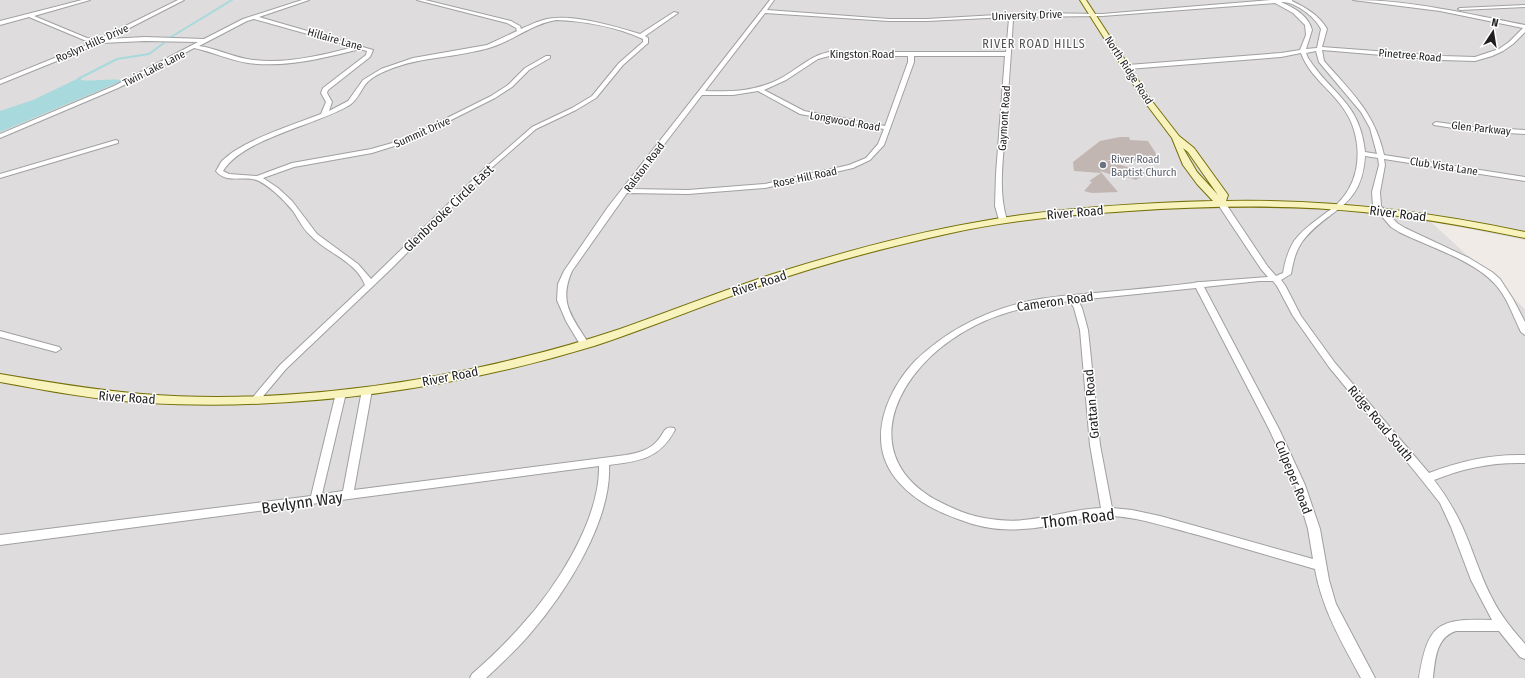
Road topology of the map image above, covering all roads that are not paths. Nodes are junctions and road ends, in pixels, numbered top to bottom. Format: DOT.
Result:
graph roads {
  1 [pos="88,0"];
  2 [pos="182,0"];
  3 [pos="307,0"];
  4 [pos="419,0"];
  5 [pos="772,0"];
  6 [pos="1083,0"];
  7 [pos="1287,0"];
  8 [pos="1290,0"];
  9 [pos="1355,0"];
  10 [pos="1275,1"];
  11 [pos="1393,2"];
  12 [pos="1525,6"];
  13 [pos="1468,9"];
  14 [pos="1440,10"];
  15 [pos="764,11"];
  16 [pos="676,13"];
  17 [pos="1008,15"];
  18 [pos="1093,15"];
  19 [pos="1470,15"];
  20 [pos="28,16"];
  21 [pos="254,17"];
  22 [pos="0,23"];
  23 [pos="1525,28"];
  24 [pos="519,31"];
  25 [pos="641,36"];
  26 [pos="100,41"];
  27 [pos="206,41"];
  28 [pos="361,46"];
  29 [pos="195,47"];
  30 [pos="1319,50"];
  31 [pos="1303,52"];
  32 [pos="911,54"];
  33 [pos="1009,54"];
  34 [pos="1286,54"];
  35 [pos="548,57"];
  36 [pos="1306,60"];
  37 [pos="1128,67"];
  38 [pos="0,82"];
  39 [pos="760,90"];
  40 [pos="701,93"];
  41 [pos="320,117"];
  42 [pos="1436,124"];
  43 [pos="888,128"];
  44 [pos="1525,132"];
  45 [pos="0,136"];
  46 [pos="116,142"];
  47 [pos="1362,154"];
  48 [pos="1381,157"];
  49 [pos="0,176"];
  50 [pos="257,178"];
  51 [pos="1525,179"];
  52 [pos="626,191"];
  53 [pos="1221,203"];
  54 [pos="1338,207"];
  55 [pos="1381,210"];
  56 [pos="1003,220"];
  57 [pos="1525,235"];
  58 [pos="1276,279"];
  59 [pos="1198,284"];
  60 [pos="369,285"];
  61 [pos="1072,298"];
  62 [pos="1525,332"];
  63 [pos="0,334"];
  64 [pos="584,344"];
  65 [pos="56,349"];
  66 [pos="0,378"];
  67 [pos="367,390"];
  68 [pos="341,393"];
  69 [pos="256,399"];
  70 [pos="670,430"];
  71 [pos="887,446"];
  72 [pos="1525,459"];
  73 [pos="604,462"];
  74 [pos="1427,478"];
  75 [pos="348,496"];
  76 [pos="315,500"];
  77 [pos="1107,512"];
  78 [pos="0,540"];
  79 [pos="1320,566"];
  80 [pos="1502,626"];
  81 [pos="1525,653"];
  82 [pos="477,678"];
  83 [pos="1368,678"];
  84 [pos="1426,678"];
  1 -- 20 [label="street"];
  2 -- 26 [label="street, Roslyn Hills Drive"];
  3 -- 21 [label="street, Twin Lake Lane"];
  4 -- 24 [label="street"];
  5 -- 15 [label="street, Ralston Road"];
  6 -- 18 [label="main road, North Ridge Road"];
  7 -- 8 [label="street, University Drive"];
  7 -- 10 [label="street, University Drive"];
  7 -- 30 [label="street"];
  9 -- 11 [label="street"];
  10 -- 18 [label="street, University Drive"];
  10 -- 31 [label="street"];
  11 -- 14 [label="street"];
  12 -- 13 [label="street"];
  13 -- 14 [label="street"];
  13 -- 19 [label="street"];
  14 -- 19 [label="street"];
  15 -- 17 [label="street, University Drive"];
  15 -- 40 [label="street, Ralston Road"];
  16 -- 25 [label="street"];
  17 -- 18 [label="street, University Drive"];
  17 -- 33 [label="street, Gaymont Road"];
  18 -- 37 [label="main road, North Ridge Road"];
  19 -- 23 [label="street"];
  20 -- 22 [label="street"];
  20 -- 26 [label="street"];
  21 -- 27 [label="street, Twin Lake Lane"];
  21 -- 28 [label="street, Hillaire Lane"];
  23 -- 30 [label="street, Pinetree Road"];
  24 -- 25 [label="street"];
  24 -- 41 [label="street"];
  25 -- 60 [label="street, Glenbrooke Circle East"];
  26 -- 27 [label="street"];
  26 -- 38 [label="street, Roslyn Hills Drive"];
  27 -- 29 [label="street, Twin Lake Lane"];
  28 -- 29 [label="street"];
  28 -- 41 [label="street, Hillaire Lane"];
  29 -- 45 [label="street, Twin Lake Lane"];
  30 -- 31 [label="street, Pinetree Road"];
  30 -- 48 [label="street"];
  31 -- 34 [label="street, Pinetree Road"];
  31 -- 36 [label="street"];
  32 -- 33 [label="street, Kingston Road"];
  32 -- 39 [label="street, Kingston Road"];
  32 -- 43 [label="street, Rose Hill Road"];
  33 -- 56 [label="street, Gaymont Road"];
  34 -- 36 [label="street, Pinetree Road"];
  34 -- 37 [label="street, Pinetree Road"];
  35 -- 50 [label="street, Summit Drive"];
  36 -- 47 [label="street"];
  37 -- 53 [label="main road, North Ridge Road"];
  39 -- 40 [label="street, Kingston Road"];
  39 -- 43 [label="street, Longwood Road"];
  40 -- 52 [label="street, Ralston Road"];
  41 -- 50 [label="street"];
  42 -- 44 [label="street, Glen Parkway"];
  43 -- 52 [label="street, Rose Hill Road"];
  46 -- 49 [label="street"];
  47 -- 48 [label="street, Club Vista Lane"];
  47 -- 54 [label="street"];
  48 -- 51 [label="street, Club Vista Lane"];
  48 -- 55 [label="street"];
  50 -- 60 [label="street"];
  52 -- 64 [label="street, Ralston Road"];
  53 -- 54 [label="main road, River Road"];
  53 -- 56 [label="main road, River Road"];
  53 -- 58 [label="street, Ridge Road South"];
  54 -- 55 [label="main road, River Road"];
  54 -- 58 [label="street"];
  55 -- 57 [label="main road, River Road"];
  55 -- 62 [label="street"];
  56 -- 64 [label="main road, River Road"];
  58 -- 59 [label="street, Cameron Road"];
  58 -- 74 [label="street, Ridge Road South"];
  59 -- 61 [label="street, Cameron Road"];
  59 -- 79 [label="street, Culpeper Road"];
  60 -- 69 [label="street, Glenbrooke Circle East"];
  61 -- 71 [label="street, Cameron Road"];
  61 -- 77 [label="street, Grattan Road"];
  63 -- 65 [label="street"];
  64 -- 67 [label="main road, River Road"];
  66 -- 69 [label="main road, River Road"];
  67 -- 68 [label="main road, River Road"];
  67 -- 75 [label="street"];
  68 -- 69 [label="main road, River Road"];
  68 -- 76 [label="street"];
  70 -- 73 [label="street, Bevlynn Way"];
  71 -- 77 [label="street, Thom Road"];
  72 -- 74 [label="street"];
  73 -- 75 [label="street, Bevlynn Way"];
  73 -- 82 [label="street"];
  74 -- 80 [label="street, Ridge Road South"];
  75 -- 76 [label="street, Bevlynn Way"];
  76 -- 78 [label="street, Bevlynn Way"];
  77 -- 79 [label="street, Thom Road"];
  79 -- 83 [label="street, Culpeper Road"];
  80 -- 81 [label="street, Ridge Road South"];
  80 -- 84 [label="street"];
}
